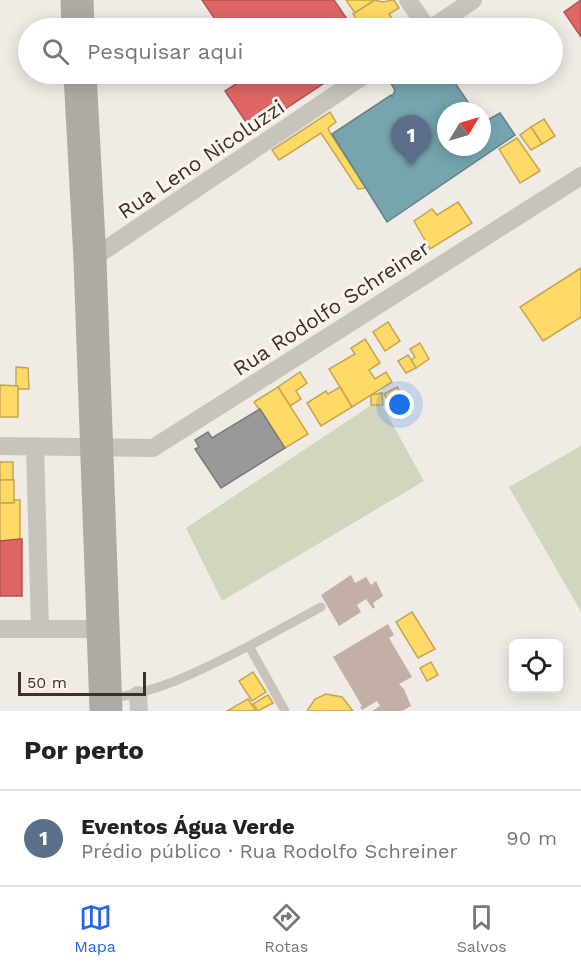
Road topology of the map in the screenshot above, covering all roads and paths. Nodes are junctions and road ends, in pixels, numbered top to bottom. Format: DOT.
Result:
graph roads {
  1 [pos="77,0"];
  2 [pos="408,0"];
  3 [pos="473,0"];
  4 [pos="78,18"];
  5 [pos="421,18"];
  6 [pos="447,18"];
  7 [pos="81,84"];
  8 [pos="351,84"];
  9 [pos="581,176"];
  10 [pos="90,260"];
  11 [pos="0,446"];
  12 [pos="34,447"];
  13 [pos="97,448"];
  14 [pos="321,607"];
  15 [pos="0,629"];
  16 [pos="40,629"];
  17 [pos="104,629"];
  18 [pos="249,646"];
  19 [pos="139,703"];
  20 [pos="106,705"];
  21 [pos="285,711"];
  1 -- 4 [label="highway"];
  2 -- 5 [label="street"];
  3 -- 6 [label="street"];
  7 -- 10 [label="highway"];
  8 -- 10 [label="street, Rua Leno Nicoluzzi"];
  9 -- 13 [label="street, Rua Rodolfo Schreiner"];
  10 -- 13 [label="highway"];
  11 -- 12 [label="street, Rua Rodolfo Schreiner"];
  12 -- 13 [label="street, Rua Rodolfo Schreiner"];
  12 -- 16 [label="street"];
  13 -- 17 [label="highway"];
  14 -- 18 [label="lane"];
  15 -- 16 [label="street"];
  16 -- 17 [label="street"];
  17 -- 20 [label="highway"];
  18 -- 19 [label="lane"];
  18 -- 21 [label="lane"];
  19 -- 20 [label="lane"];
}
